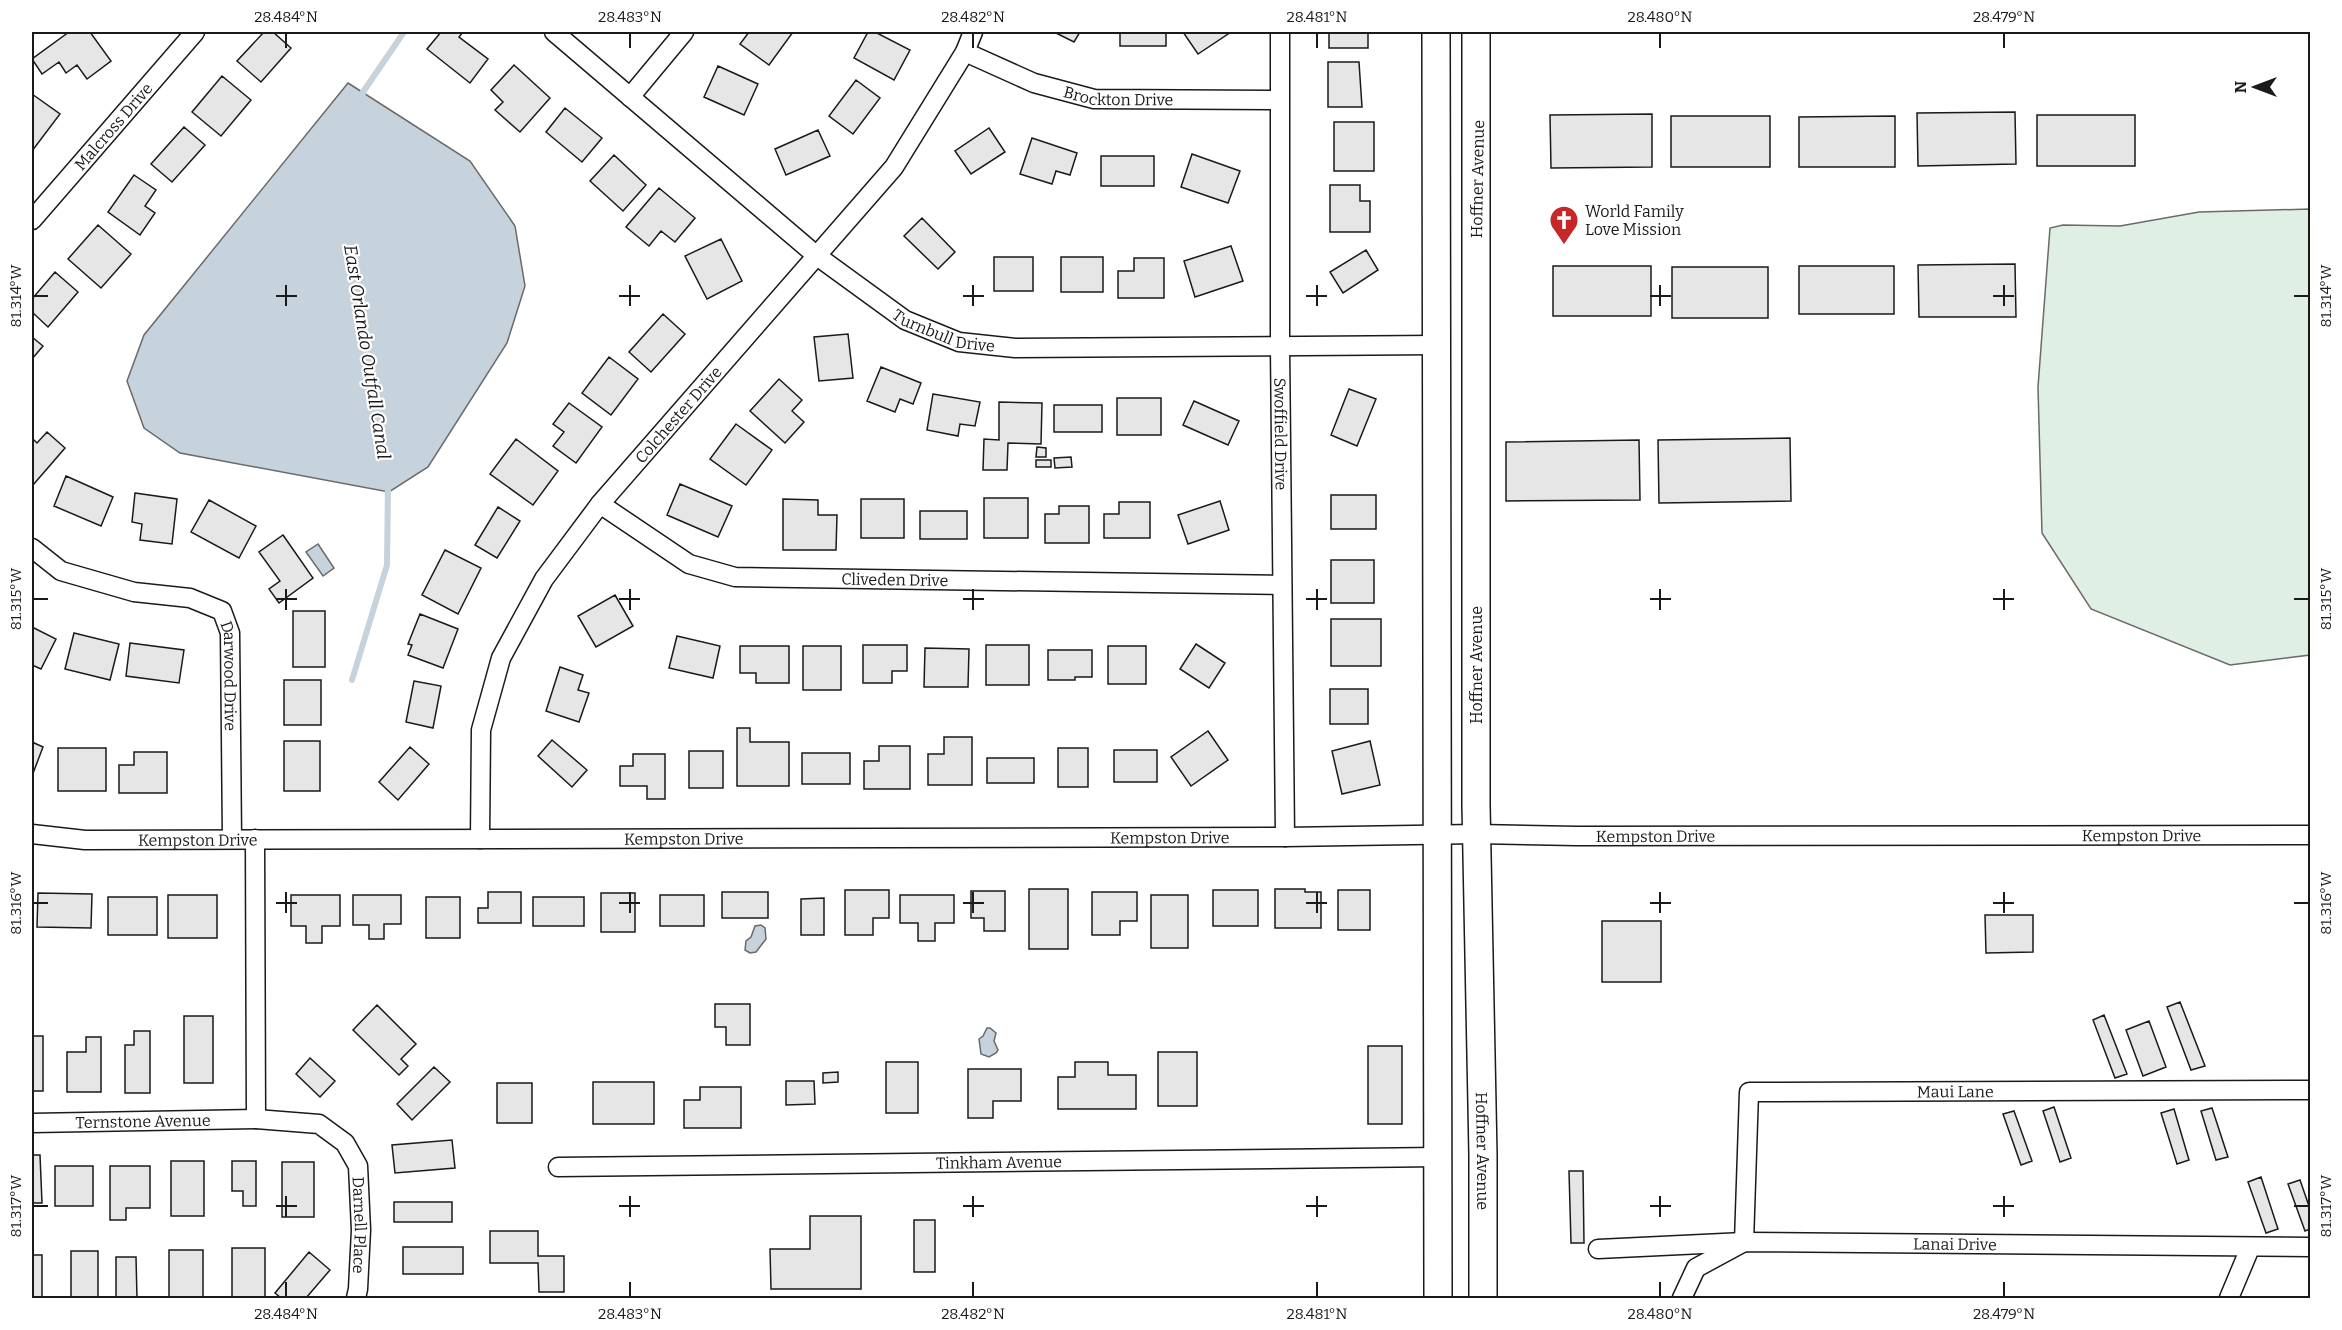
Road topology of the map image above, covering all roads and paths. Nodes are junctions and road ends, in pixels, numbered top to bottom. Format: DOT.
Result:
graph roads {
  1 [pos="554,32"];
  2 [pos="684,32"];
  3 [pos="973,32"];
  4 [pos="1280,32"];
  5 [pos="1436,32"];
  6 [pos="1476,32"];
  7 [pos="184,35"];
  8 [pos="965,52"];
  9 [pos="630,97"];
  10 [pos="1279,100"];
  11 [pos="1436,115"];
  12 [pos="32,220"];
  13 [pos="817,256"];
  14 [pos="1437,345"];
  15 [pos="1280,346"];
  16 [pos="1477,394"];
  17 [pos="600,504"];
  18 [pos="32,548"];
  19 [pos="1282,585"];
  20 [pos="32,834"];
  21 [pos="1477,834"];
  22 [pos="1439,835"];
  23 [pos="2310,835"];
  24 [pos="1285,837"];
  25 [pos="232,839"];
  26 [pos="255,839"];
  27 [pos="480,839"];
  28 [pos="2310,1090"];
  29 [pos="256,1119"];
  30 [pos="32,1123"];
  31 [pos="1439,1157"];
  32 [pos="558,1167"];
  33 [pos="1744,1242"];
  34 [pos="2310,1247"];
  35 [pos="2250,1248"];
  36 [pos="1598,1249"];
  37 [pos="356,1299"];
  38 [pos="1438,1299"];
  39 [pos="1453,1299"];
  40 [pos="1483,1299"];
  41 [pos="1682,1299"];
  42 [pos="2229,1299"];
  1 -- 9 [label="street, Turnbull Drive"];
  2 -- 9 [label="street"];
  3 -- 8 [label="street, Colchester Drive"];
  4 -- 10 [label="street, Swoffield Drive"];
  5 -- 11 [label="main road"];
  6 -- 16 [label="main road, Hoffner Avenue"];
  7 -- 12 [label="street, Malcross Drive"];
  8 -- 10 [label="street, Brockton Drive"];
  8 -- 13 [label="street, Colchester Drive"];
  9 -- 13 [label="street, Turnbull Drive"];
  10 -- 15 [label="street, Swoffield Drive"];
  11 -- 14 [label="main road"];
  11 -- 16 [label="main road"];
  13 -- 15 [label="street, Turnbull Drive"];
  13 -- 17 [label="street, Colchester Drive"];
  14 -- 15 [label="street, Turnbull Drive"];
  14 -- 22 [label="main road"];
  15 -- 19 [label="street, Swoffield Drive"];
  16 -- 21 [label="main road, Hoffner Avenue"];
  17 -- 19 [label="street, Cliveden Drive"];
  17 -- 27 [label="street, Colchester Drive"];
  18 -- 25 [label="street, Darwood Drive"];
  19 -- 24 [label="street, Swoffield Drive"];
  20 -- 25 [label="street, Kempston Drive"];
  21 -- 22 [label="street, Kempston Drive"];
  21 -- 23 [label="street, Kempston Drive"];
  21 -- 40 [label="main road, Hoffner Avenue"];
  22 -- 24 [label="street, Kempston Drive"];
  22 -- 31 [label="main road"];
  24 -- 27 [label="street, Kempston Drive"];
  25 -- 26 [label="street, Kempston Drive"];
  26 -- 27 [label="street, Kempston Drive"];
  26 -- 29 [label="street"];
  28 -- 33 [label="street, Maui Lane"];
  29 -- 30 [label="street, Ternstone Avenue"];
  29 -- 37 [label="street, Darnell Place"];
  31 -- 32 [label="street, Tinkham Avenue"];
  31 -- 38 [label="main road"];
  31 -- 39 [label="main road"];
  33 -- 35 [label="street, Lanai Drive"];
  33 -- 36 [label="street, Lanai Drive"];
  33 -- 41 [label="street"];
  34 -- 35 [label="street, Lanai Drive"];
  35 -- 42 [label="street"];
}
